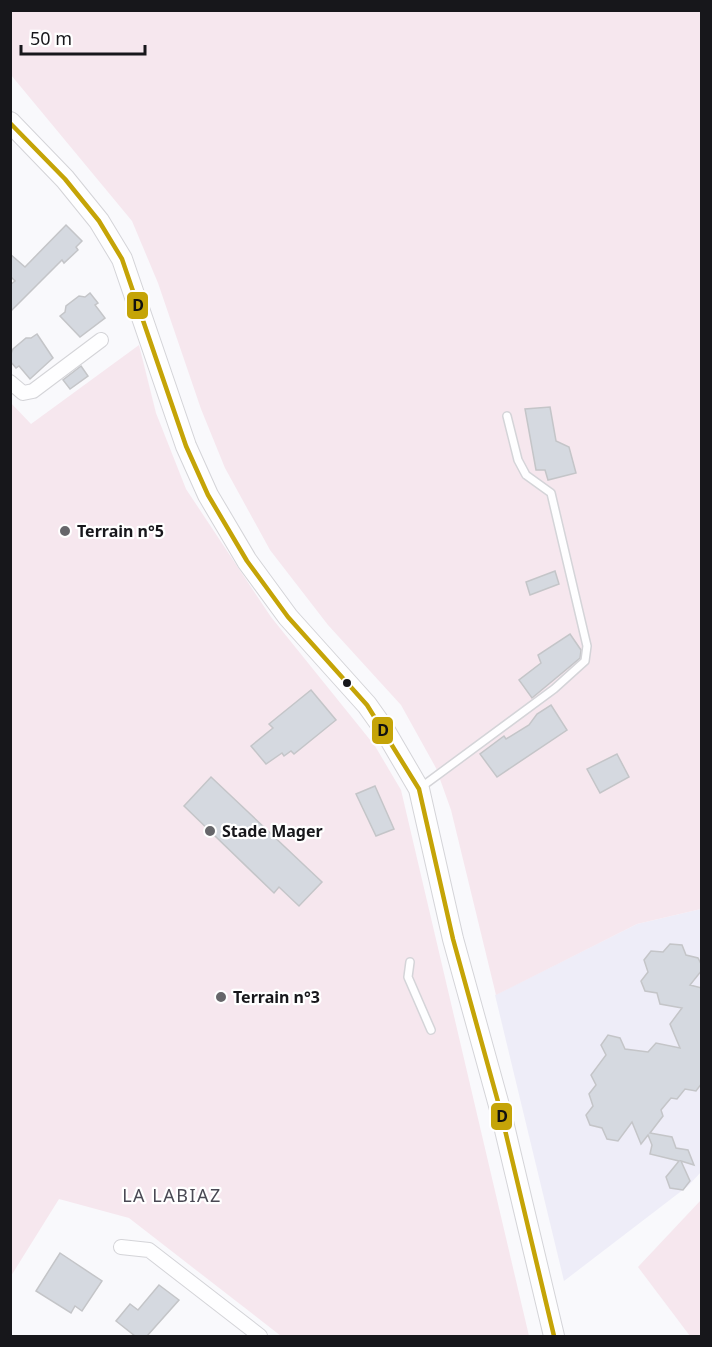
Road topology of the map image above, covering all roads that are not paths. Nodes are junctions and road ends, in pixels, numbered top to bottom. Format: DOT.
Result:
graph roads {
  1 [pos="10,122"];
  2 [pos="101,340"];
  3 [pos="10,382"];
  4 [pos="507,416"];
  5 [pos="419,789"];
  6 [pos="410,962"];
  7 [pos="431,1030"];
  8 [pos="121,1247"];
  9 [pos="260,1336"];
  10 [pos="554,1336"];
  1 -- 5 [label="main road"];
  2 -- 3 [label="street"];
  4 -- 5 [label="lane"];
  5 -- 10 [label="main road"];
  6 -- 7 [label="lane"];
  8 -- 9 [label="street"];
}
